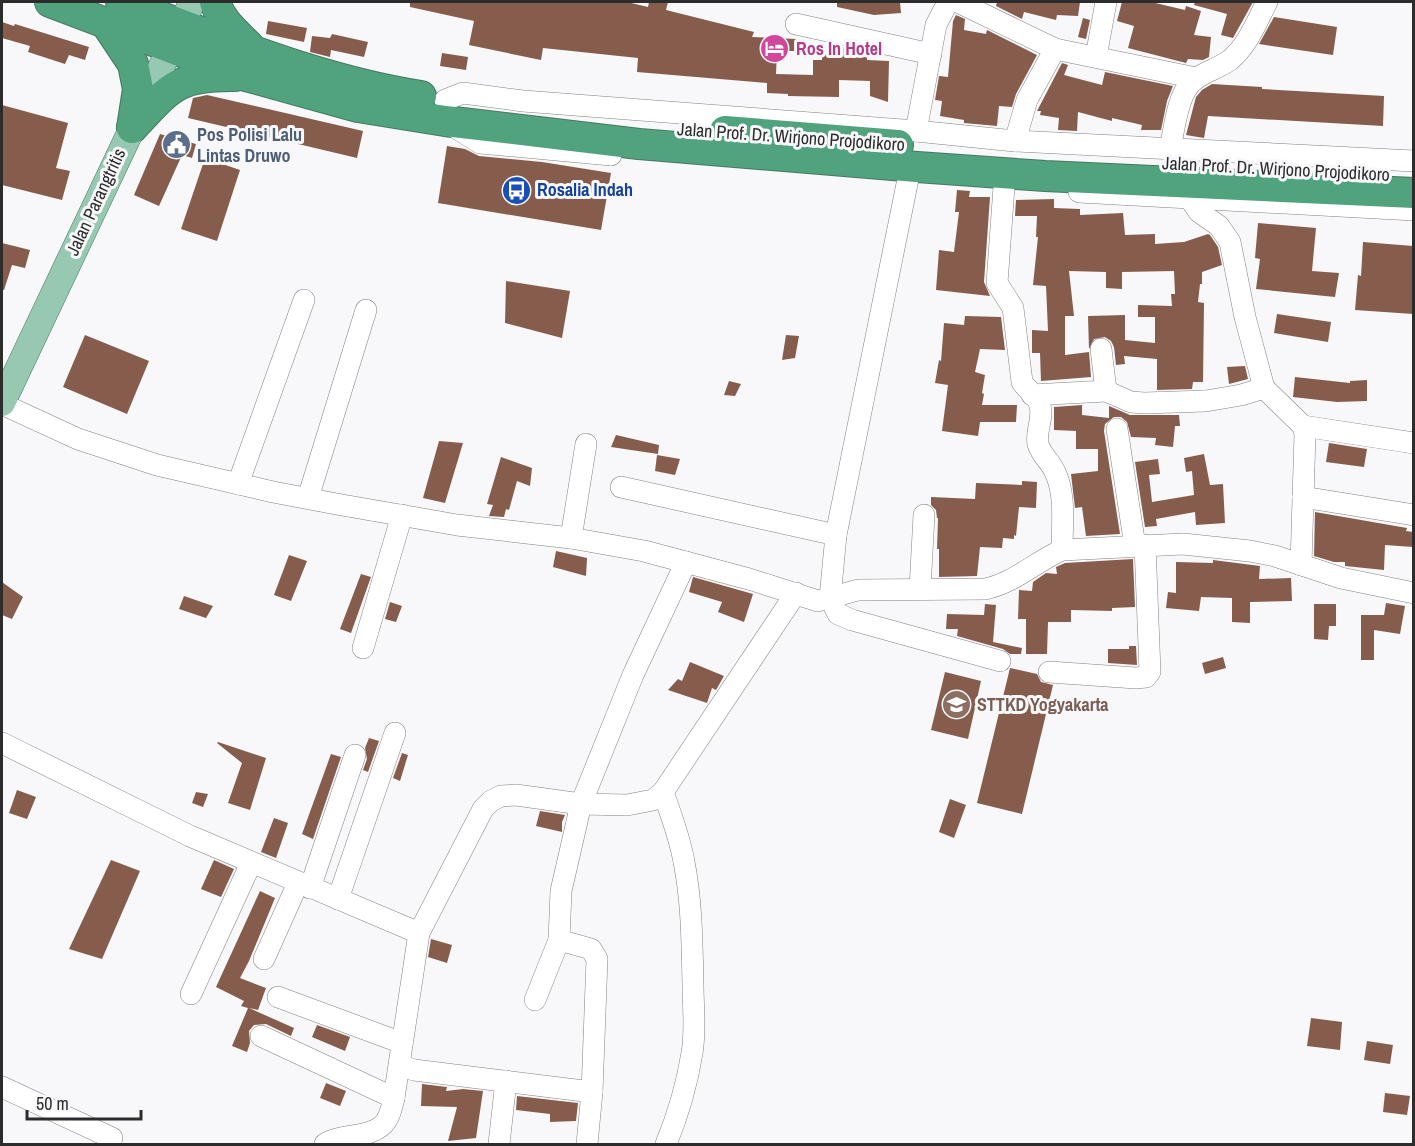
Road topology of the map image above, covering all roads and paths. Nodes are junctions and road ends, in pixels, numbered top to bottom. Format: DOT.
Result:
graph roads {
  1 [pos="50,2"];
  2 [pos="215,2"];
  3 [pos="948,2"];
  4 [pos="958,2"];
  5 [pos="1107,2"];
  6 [pos="1268,2"];
  7 [pos="113,12"];
  8 [pos="181,24"];
  9 [pos="796,24"];
  10 [pos="1055,49"];
  11 [pos="931,54"];
  12 [pos="1096,57"];
  13 [pos="250,63"];
  14 [pos="1196,78"];
  15 [pos="445,111"];
  16 [pos="132,128"];
  17 [pos="916,130"];
  18 [pos="1015,141"];
  19 [pos="1170,149"];
  20 [pos="638,150"];
  21 [pos="1413,161"];
  22 [pos="1413,176"];
  23 [pos="908,179"];
  24 [pos="1004,187"];
  25 [pos="1413,193"];
  26 [pos="1190,199"];
  27 [pos="1413,210"];
  28 [pos="304,300"];
  29 [pos="366,310"];
  30 [pos="1101,349"];
  31 [pos="10,364"];
  32 [pos="1264,388"];
  33 [pos="1106,391"];
  34 [pos="1032,395"];
  35 [pos="2,404"];
  36 [pos="1303,426"];
  37 [pos="1117,429"];
  38 [pos="1413,443"];
  39 [pos="586,444"];
  40 [pos="238,484"];
  41 [pos="621,487"];
  42 [pos="1303,497"];
  43 [pos="308,498"];
  44 [pos="402,515"];
  45 [pos="924,515"];
  46 [pos="1413,515"];
  47 [pos="836,535"];
  48 [pos="571,538"];
  49 [pos="1140,546"];
  50 [pos="1062,550"];
  51 [pos="686,562"];
  52 [pos="1300,565"];
  53 [pos="920,589"];
  54 [pos="796,593"];
  55 [pos="1413,593"];
  56 [pos="830,598"];
  57 [pos="363,648"];
  58 [pos="1000,661"];
  59 [pos="1049,672"];
  60 [pos="395,733"];
  61 [pos="2,743"];
  62 [pos="355,755"];
  63 [pos="663,792"];
  64 [pos="581,804"];
  65 [pos="251,863"];
  66 [pos="304,885"];
  67 [pos="338,899"];
  68 [pos="419,933"];
  69 [pos="559,940"];
  70 [pos="264,959"];
  71 [pos="190,994"];
  72 [pos="278,997"];
  73 [pos="535,1000"];
  74 [pos="261,1036"];
  75 [pos="402,1043"];
  76 [pos="400,1065"];
  77 [pos="506,1081"];
  78 [pos="2,1087"];
  79 [pos="592,1092"];
  80 [pos="394,1098"];
  81 [pos="116,1142"];
  82 [pos="325,1144"];
  83 [pos="499,1144"];
  84 [pos="587,1144"];
  85 [pos="666,1144"];
  1 -- 7 [label="highway"];
  2 -- 13 [label="highway"];
  3 -- 11 [label="street"];
  4 -- 10 [label="street"];
  5 -- 12 [label="street"];
  6 -- 14 [label="street"];
  7 -- 8 [label="highway"];
  7 -- 16 [label="highway"];
  8 -- 13 [label="highway"];
  8 -- 16 [label="main road, Jalan Parangtritis"];
  9 -- 11 [label="street"];
  10 -- 12 [label="street"];
  10 -- 18 [label="street"];
  11 -- 17 [label="street"];
  12 -- 14 [label="street"];
  13 -- 15 [label="highway"];
  13 -- 16 [label="highway"];
  14 -- 19 [label="street"];
  15 -- 17 [label="street"];
  15 -- 20 [label="highway"];
  15 -- 22 [label="highway, Jalan Prof. Dr. Wirjono Projodikoro"];
  16 -- 31 [label="main road, Jalan Parangtritis"];
  17 -- 18 [label="street"];
  18 -- 19 [label="street"];
  19 -- 21 [label="street"];
  20 -- 23 [label="street"];
  20 -- 25 [label="highway"];
  23 -- 24 [label="street"];
  23 -- 47 [label="street"];
  24 -- 26 [label="street"];
  24 -- 34 [label="street"];
  26 -- 27 [label="street"];
  26 -- 32 [label="street"];
  28 -- 40 [label="street"];
  29 -- 43 [label="street"];
  30 -- 33 [label="street"];
  31 -- 35 [label="main road, Jalan Parangtritis"];
  32 -- 33 [label="street"];
  32 -- 36 [label="street"];
  33 -- 34 [label="street"];
  34 -- 50 [label="street"];
  35 -- 40 [label="street"];
  36 -- 38 [label="street"];
  36 -- 42 [label="street"];
  37 -- 49 [label="street"];
  39 -- 48 [label="street"];
  40 -- 43 [label="street"];
  41 -- 47 [label="street"];
  42 -- 46 [label="street"];
  42 -- 52 [label="street"];
  43 -- 44 [label="street"];
  44 -- 48 [label="street"];
  44 -- 57 [label="street"];
  45 -- 53 [label="street"];
  47 -- 56 [label="street"];
  48 -- 51 [label="street"];
  49 -- 50 [label="street"];
  49 -- 52 [label="street"];
  49 -- 59 [label="street"];
  50 -- 53 [label="street"];
  51 -- 54 [label="street"];
  51 -- 64 [label="street"];
  52 -- 55 [label="street"];
  53 -- 56 [label="street"];
  54 -- 56 [label="street"];
  54 -- 63 [label="street"];
  56 -- 58 [label="street"];
  60 -- 67 [label="street"];
  61 -- 65 [label="street"];
  62 -- 66 [label="street"];
  63 -- 64 [label="street"];
  63 -- 85 [label="street"];
  64 -- 68 [label="street"];
  64 -- 69 [label="street"];
  65 -- 66 [label="street"];
  65 -- 71 [label="street"];
  66 -- 67 [label="street"];
  66 -- 70 [label="street"];
  67 -- 68 [label="street"];
  68 -- 75 [label="street"];
  69 -- 73 [label="street"];
  69 -- 79 [label="street"];
  72 -- 75 [label="street"];
  74 -- 80 [label="street"];
  75 -- 76 [label="street"];
  76 -- 77 [label="street"];
  76 -- 80 [label="street"];
  77 -- 79 [label="street"];
  77 -- 83 [label="street"];
  78 -- 81 [label="street"];
  79 -- 84 [label="street"];
  80 -- 82 [label="street"];
}
